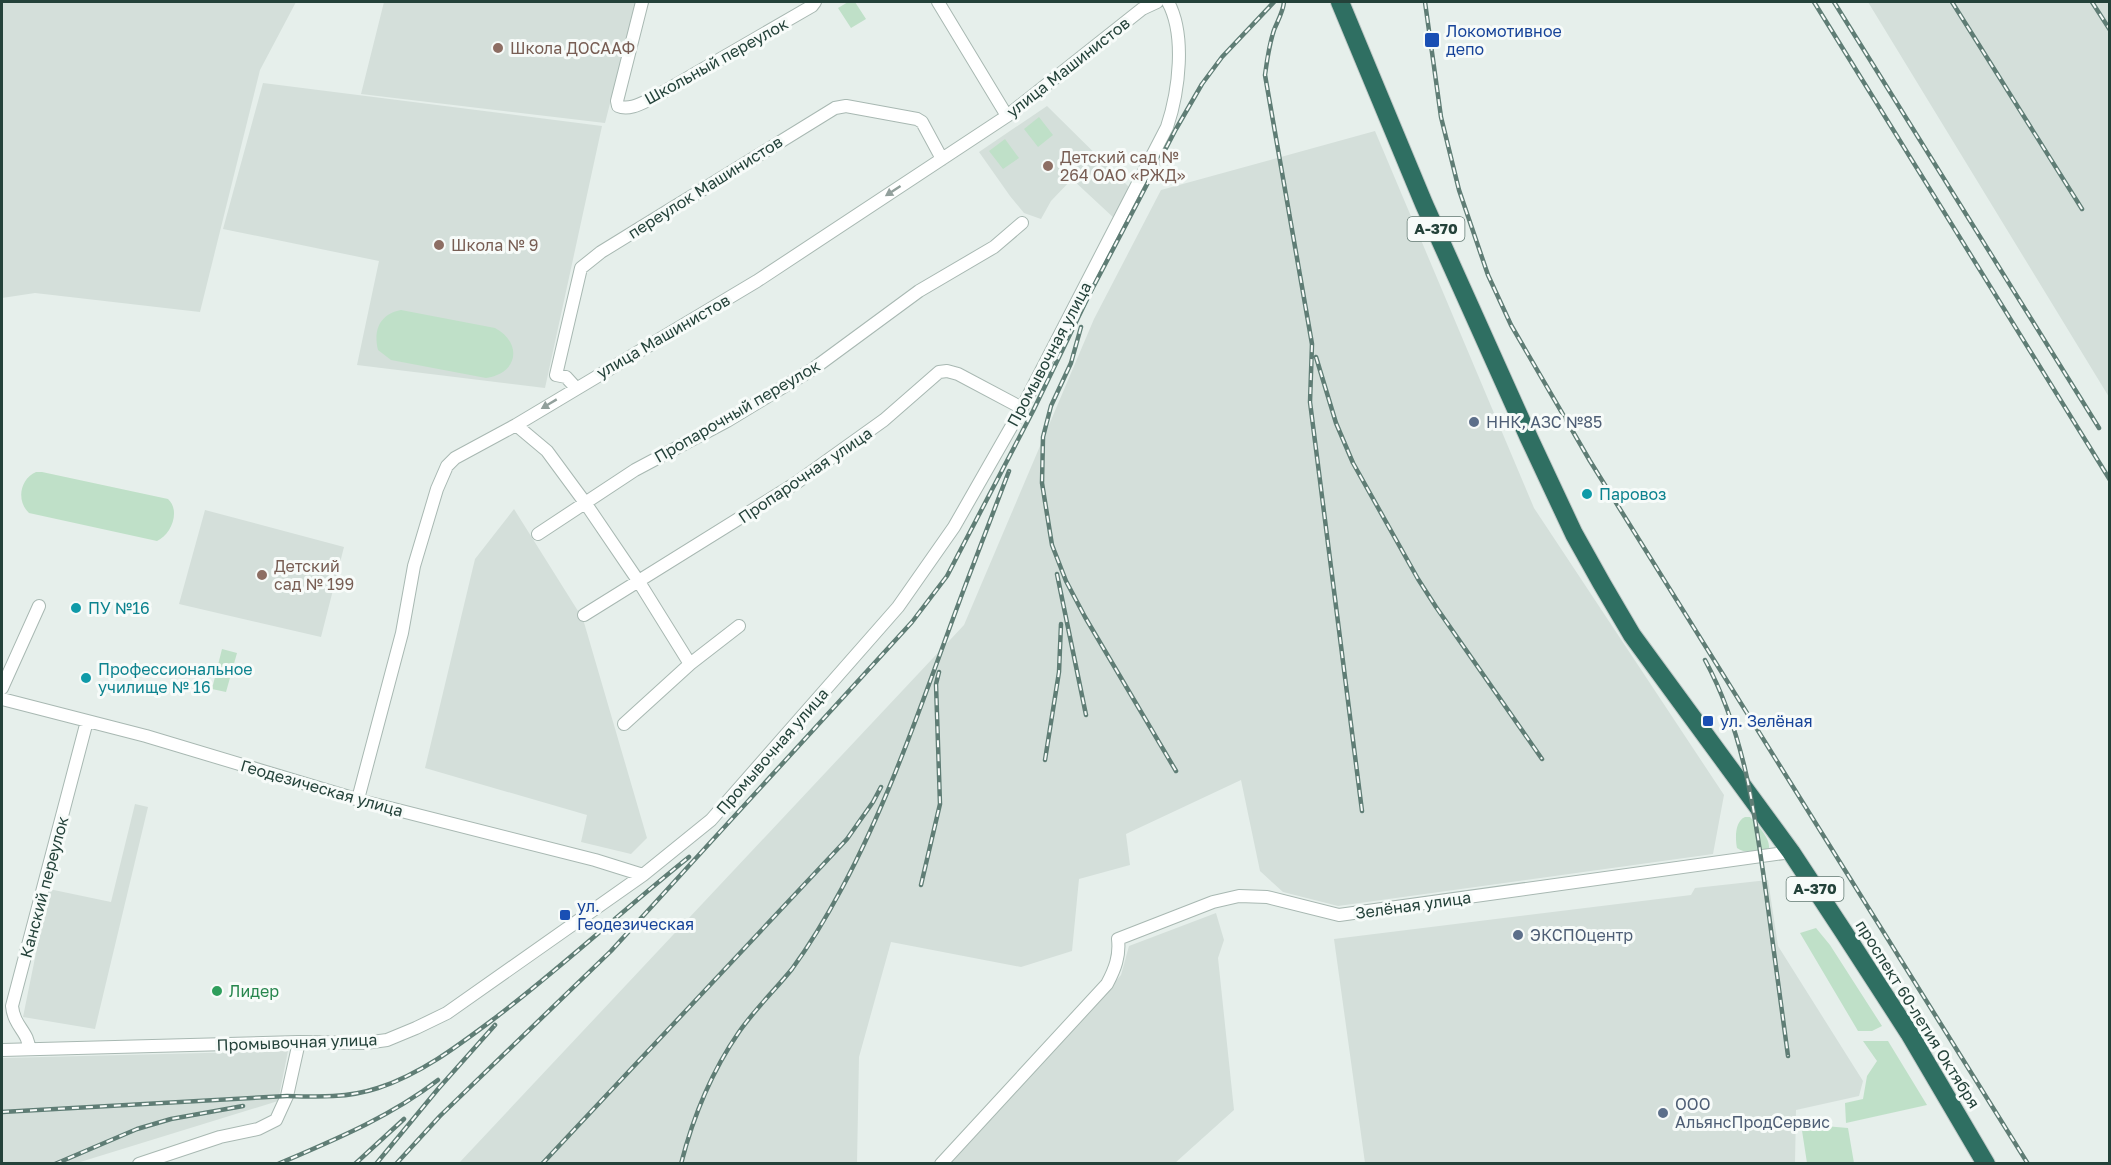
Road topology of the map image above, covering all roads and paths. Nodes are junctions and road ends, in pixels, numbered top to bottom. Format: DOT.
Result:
graph roads {
  1 [pos="642,2"];
  2 [pos="815,2"];
  3 [pos="938,2"];
  4 [pos="1158,2"];
  5 [pos="1168,2"];
  6 [pos="1340,2"];
  7 [pos="1140,5"];
  8 [pos="1006,116"];
  9 [pos="942,159"];
  10 [pos="1022,223"];
  11 [pos="576,388"];
  12 [pos="1022,408"];
  13 [pos="516,425"];
  14 [pos="586,504"];
  15 [pos="538,534"];
  16 [pos="639,582"];
  17 [pos="39,606"];
  18 [pos="584,615"];
  19 [pos="739,626"];
  20 [pos="690,664"];
  21 [pos="2,688"];
  22 [pos="2,699"];
  23 [pos="87,721"];
  24 [pos="624,724"];
  25 [pos="358,799"];
  26 [pos="1791,852"];
  27 [pos="643,875"];
  28 [pos="299,1042"];
  29 [pos="29,1049"];
  30 [pos="2,1050"];
  31 [pos="139,1164"];
  32 [pos="941,1164"];
  33 [pos="1986,1164"];
  1 -- 2 [label="street, Школьный переулок"];
  3 -- 8 [label="street"];
  4 -- 7 [label="street, улица Машинистов"];
  5 -- 12 [label="street, Промывочная улица"];
  6 -- 26 [label="highway, проспект 60-летия Октября / А-370"];
  7 -- 8 [label="street, улица Машинистов"];
  8 -- 9 [label="street, улица Машинистов"];
  9 -- 11 [label="street, улица Машинистов, one-way"];
  9 -- 11 [label="street, переулок Машинистов"];
  10 -- 14 [label="street, Пропарочный переулок"];
  11 -- 13 [label="street, улица Машинистов, one-way"];
  12 -- 16 [label="street, Пропарочная улица"];
  12 -- 27 [label="street, Промывочная улица"];
  13 -- 14 [label="street"];
  13 -- 25 [label="street, улица Машинистов"];
  14 -- 15 [label="street, Пропарочный переулок"];
  14 -- 16 [label="street"];
  16 -- 18 [label="street, Пропарочная улица"];
  16 -- 20 [label="street"];
  17 -- 21 [label="street"];
  19 -- 20 [label="street"];
  20 -- 24 [label="street"];
  22 -- 23 [label="street, Геодезическая улица"];
  23 -- 25 [label="street, Геодезическая улица"];
  23 -- 29 [label="street, Канский переулок"];
  25 -- 27 [label="street, Геодезическая улица"];
  26 -- 32 [label="street, Зелёная улица"];
  26 -- 33 [label="highway, проспект 60-летия Октября / А-370"];
  27 -- 28 [label="street, Промывочная улица"];
  28 -- 29 [label="street, Промывочная улица"];
  28 -- 31 [label="street"];
  29 -- 30 [label="street, Промывочная улица"];
}
